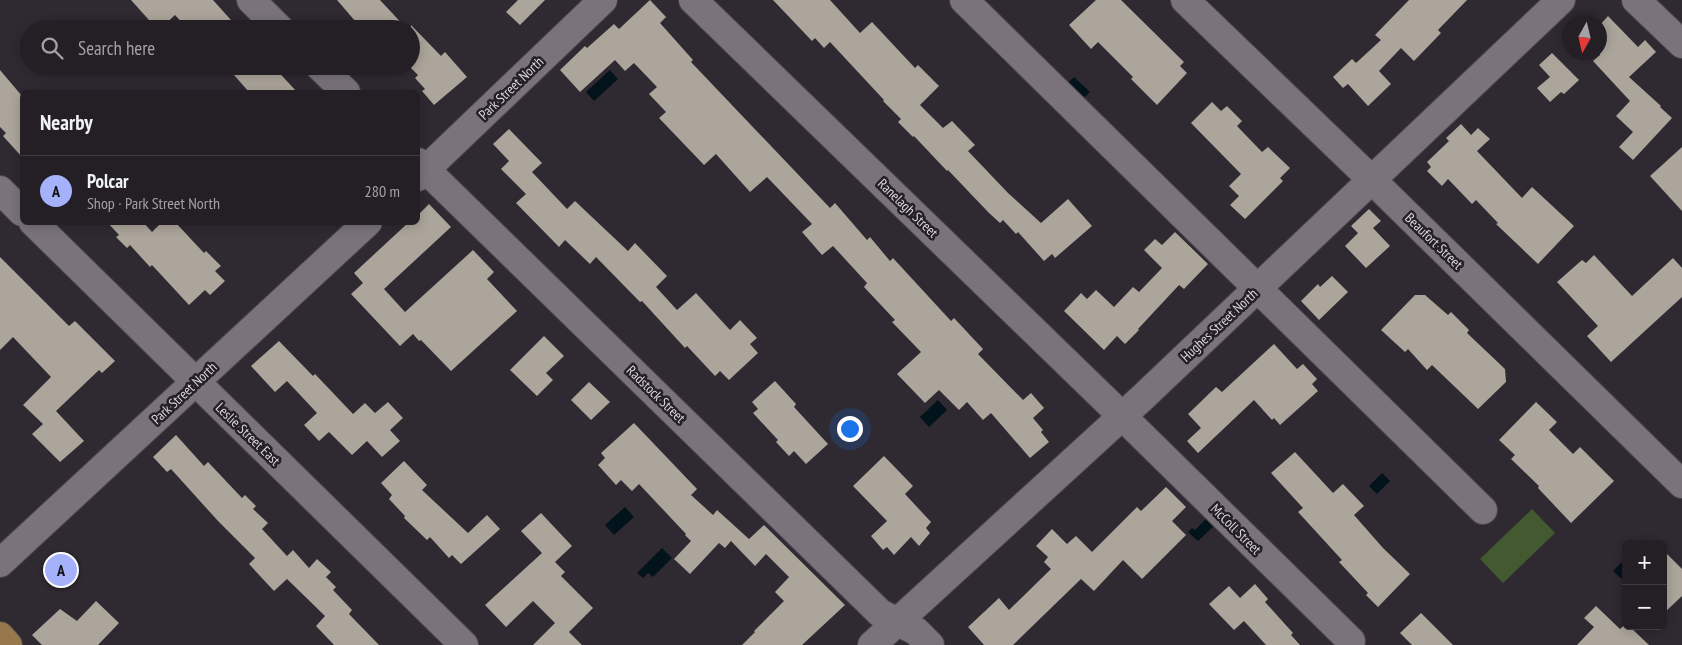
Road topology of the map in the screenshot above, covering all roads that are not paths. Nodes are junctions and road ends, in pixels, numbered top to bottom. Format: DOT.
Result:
graph roads {
  1 [pos="251,0"];
  2 [pos="604,0"];
  3 [pos="693,0"];
  4 [pos="964,0"];
  5 [pos="1185,0"];
  6 [pos="1562,0"];
  7 [pos="1636,0"];
  8 [pos="271,20"];
  9 [pos="1682,44"];
  10 [pos="328,75"];
  11 [pos="344,90"];
  12 [pos="420,170"];
  13 [pos="1372,180"];
  14 [pos="0,190"];
  15 [pos="20,210"];
  16 [pos="36,225"];
  17 [pos="365,225"];
  18 [pos="1258,289"];
  19 [pos="195,383"];
  20 [pos="1122,416"];
  21 [pos="1682,484"];
  22 [pos="1483,510"];
  23 [pos="1,562"];
  24 [pos="898,622"];
  25 [pos="0,636"];
  26 [pos="1351,641"];
  27 [pos="8,645"];
  28 [pos="464,645"];
  29 [pos="872,645"];
  30 [pos="930,645"];
  1 -- 8 [label="street"];
  2 -- 12 [label="street, Park Street North"];
  3 -- 20 [label="street, Ranelagh Street"];
  4 -- 18 [label="street"];
  5 -- 13 [label="street, Beaufort Street"];
  6 -- 13 [label="street, Hughes Street North"];
  7 -- 9 [label="street"];
  10 -- 11 [label="street"];
  12 -- 24 [label="street, Radstock Street"];
  13 -- 18 [label="street, Hughes Street North"];
  13 -- 21 [label="street, Beaufort Street"];
  14 -- 15 [label="street"];
  16 -- 19 [label="street, Leslie Street East"];
  17 -- 19 [label="street, Park Street North"];
  18 -- 20 [label="street, Hughes Street North"];
  18 -- 22 [label="street"];
  19 -- 23 [label="street, Park Street North"];
  19 -- 28 [label="street, Leslie Street East"];
  20 -- 24 [label="street, Hughes Street North"];
  20 -- 26 [label="street, McColl Street"];
  24 -- 29 [label="street, Hughes Street North"];
  24 -- 30 [label="street, Radstock Street"];
  25 -- 27 [label="main road"];
}
